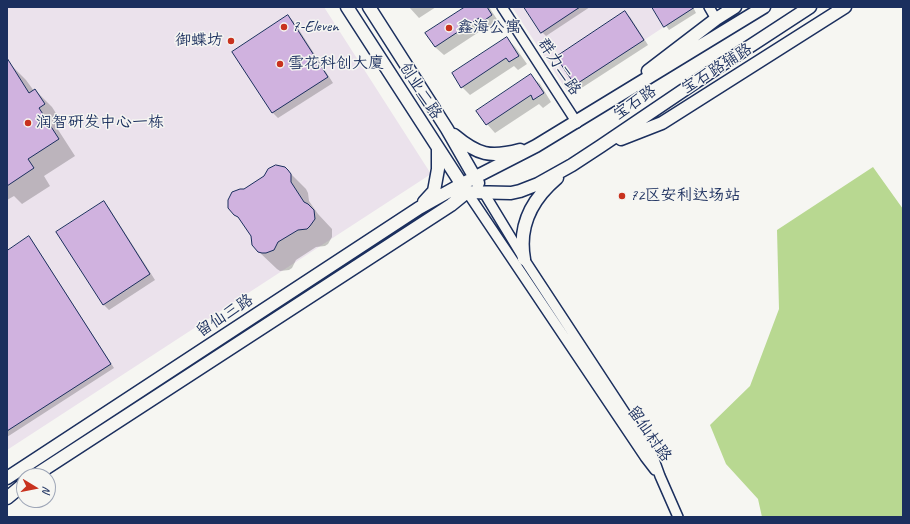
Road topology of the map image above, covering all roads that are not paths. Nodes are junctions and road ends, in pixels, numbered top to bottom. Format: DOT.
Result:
graph roads {
  1 [pos="347,7"];
  2 [pos="369,7"];
  3 [pos="502,7"];
  4 [pos="709,7"];
  5 [pos="735,7"];
  6 [pos="764,7"];
  7 [pos="810,7"];
  8 [pos="845,7"];
  9 [pos="716,19"];
  10 [pos="589,115"];
  11 [pos="577,123"];
  12 [pos="447,129"];
  13 [pos="536,146"];
  14 [pos="601,146"];
  15 [pos="438,148"];
  16 [pos="572,165"];
  17 [pos="475,178"];
  18 [pos="464,188"];
  19 [pos="484,193"];
  20 [pos="419,208"];
  21 [pos="524,260"];
  22 [pos="46,468"];
  23 [pos="660,476"];
  24 [pos="7,478"];
  25 [pos="16,491"];
  26 [pos="7,498"];
  27 [pos="678,517"];
  1 -- 15 [label="main road, 创业二路"];
  2 -- 12 [label="main road, 创业二路"];
  3 -- 11 [label="street, 群力二路"];
  4 -- 9 [label="street"];
  5 -- 9 [label="main road"];
  6 -- 10 [label="main road, 宝石路"];
  7 -- 14 [label="main road, 宝石路"];
  8 -- 14 [label="main road, 宝石路辅路"];
  9 -- 10 [label="main road"];
  10 -- 11 [label="main road, 宝石路"];
  11 -- 13 [label="main road, 宝石路"];
  12 -- 13 [label="main road, 创业二路"];
  12 -- 17 [label="main road, 创业二路"];
  13 -- 17 [label="main road"];
  14 -- 16 [label="main road, 宝石路"];
  15 -- 18 [label="main road, 创业二路"];
  15 -- 20 [label="main road"];
  16 -- 19 [label="main road, 宝石路"];
  16 -- 21 [label="main road"];
  17 -- 18 [label="main road"];
  17 -- 19 [label="main road, 创业二路"];
  18 -- 19 [label="main road, 宝石路"];
  18 -- 20 [label="main road, 留仙三路"];
  18 -- 22 [label="main road, 留仙三路"];
  18 -- 23 [label="street, 留仙村路"];
  19 -- 21 [label="street, 留仙村路"];
  20 -- 24 [label="main road, 留仙三路"];
  21 -- 23 [label="street, 留仙村路"];
  23 -- 27 [label="street"];
  25 -- 26 [label="main road"];
}
